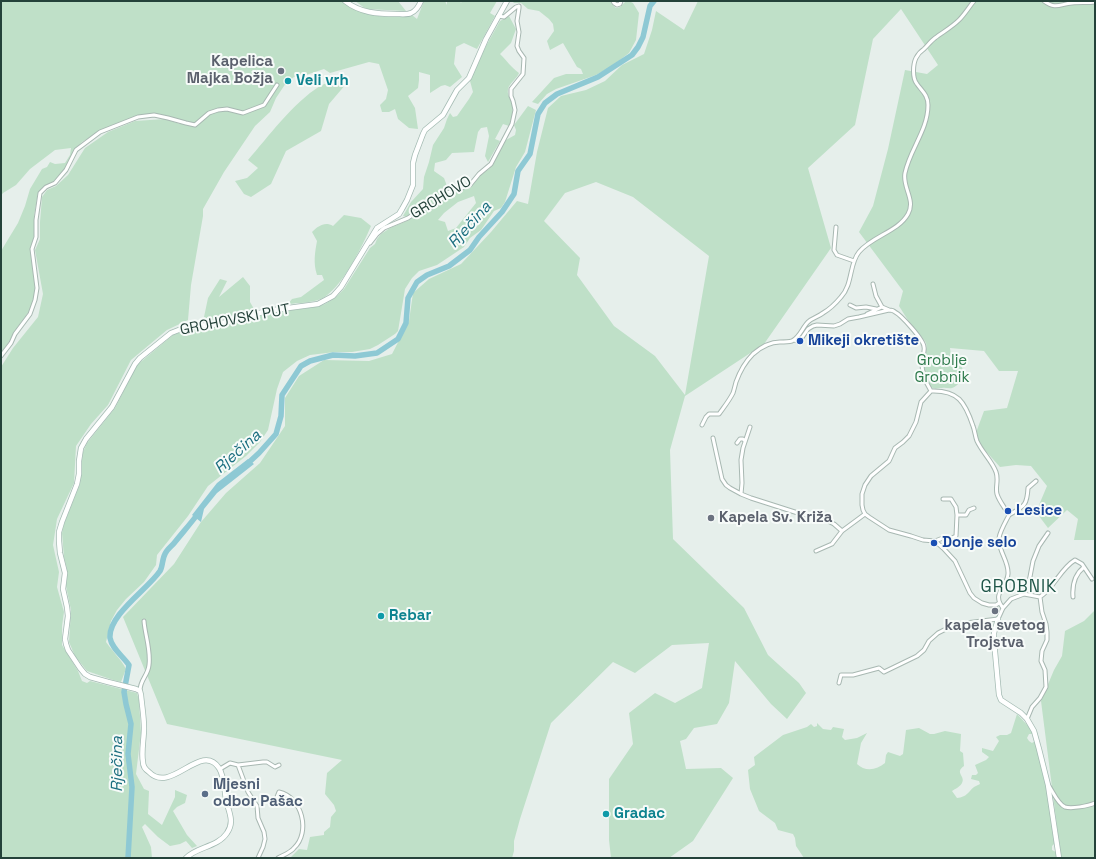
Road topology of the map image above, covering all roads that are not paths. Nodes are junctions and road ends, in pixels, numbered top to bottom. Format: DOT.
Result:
graph roads {
  1 [pos="345,1"];
  2 [pos="421,1"];
  3 [pos="507,1"];
  4 [pos="613,1"];
  5 [pos="621,1"];
  6 [pos="974,1"];
  7 [pos="1044,1"];
  8 [pos="1095,2"];
  9 [pos="498,16"];
  10 [pos="277,85"];
  11 [pos="836,227"];
  12 [pos="368,243"];
  13 [pos="854,261"];
  14 [pos="873,284"];
  15 [pos="850,306"];
  16 [pos="882,306"];
  17 [pos="876,309"];
  18 [pos="889,310"];
  19 [pos="866,315"];
  20 [pos="794,340"];
  21 [pos="1,356"];
  22 [pos="931,391"];
  23 [pos="702,425"];
  24 [pos="750,427"];
  25 [pos="713,438"];
  26 [pos="745,441"];
  27 [pos="737,443"];
  28 [pos="1036,481"];
  29 [pos="741,494"];
  30 [pos="943,499"];
  31 [pos="974,508"];
  32 [pos="865,514"];
  33 [pos="1009,515"];
  34 [pos="957,516"];
  35 [pos="842,531"];
  36 [pos="1048,533"];
  37 [pos="934,541"];
  38 [pos="816,551"];
  39 [pos="1084,567"];
  40 [pos="1092,579"];
  41 [pos="1024,594"];
  42 [pos="1040,597"];
  43 [pos="1073,597"];
  44 [pos="999,603"];
  45 [pos="1003,608"];
  46 [pos="998,619"];
  47 [pos="144,621"];
  48 [pos="839,683"];
  49 [pos="138,690"];
  50 [pos="1027,719"];
  51 [pos="238,765"];
  52 [pos="279,765"];
  53 [pos="220,769"];
  54 [pos="1048,784"];
  55 [pos="1095,803"];
  56 [pos="297,806"];
  57 [pos="186,858"];
  58 [pos="258,858"];
  59 [pos="278,858"];
  60 [pos="1058,858"];
  1 -- 2 [label="main road"];
  3 -- 9 [label="main road, GROHOVSKI PUT"];
  4 -- 5 [label="street"];
  6 -- 13 [label="street"];
  7 -- 8 [label="street"];
  9 -- 12 [label="main road, GROHOVSKI PUT"];
  9 -- 12 [label="street, GROHOVO"];
  10 -- 21 [label="street"];
  11 -- 13 [label="street"];
  12 -- 49 [label="main road, GROHOVSKI PUT"];
  13 -- 20 [label="street"];
  14 -- 16 [label="street"];
  15 -- 17 [label="street"];
  16 -- 17 [label="street"];
  16 -- 18 [label="street"];
  17 -- 19 [label="street"];
  18 -- 19 [label="street"];
  18 -- 22 [label="street"];
  19 -- 20 [label="street"];
  20 -- 23 [label="street"];
  22 -- 32 [label="street"];
  22 -- 33 [label="street"];
  24 -- 26 [label="street"];
  25 -- 29 [label="street"];
  26 -- 27 [label="street"];
  26 -- 29 [label="street"];
  28 -- 33 [label="street"];
  29 -- 35 [label="street"];
  30 -- 34 [label="street"];
  31 -- 34 [label="street"];
  32 -- 35 [label="street"];
  32 -- 37 [label="street"];
  33 -- 44 [label="street"];
  34 -- 37 [label="street"];
  35 -- 38 [label="street"];
  36 -- 41 [label="street"];
  37 -- 44 [label="street"];
  39 -- 40 [label="street"];
  39 -- 42 [label="street"];
  39 -- 43 [label="street"];
  41 -- 42 [label="street"];
  41 -- 45 [label="street"];
  42 -- 50 [label="street"];
  44 -- 45 [label="street"];
  45 -- 46 [label="street"];
  46 -- 48 [label="street"];
  46 -- 50 [label="main road"];
  47 -- 49 [label="street"];
  49 -- 53 [label="main road"];
  50 -- 54 [label="main road"];
  51 -- 52 [label="street"];
  51 -- 53 [label="street"];
  51 -- 58 [label="street"];
  53 -- 57 [label="main road"];
  54 -- 55 [label="street"];
  54 -- 60 [label="main road"];
  56 -- 56 [label="street"];
  56 -- 59 [label="street"];
}
